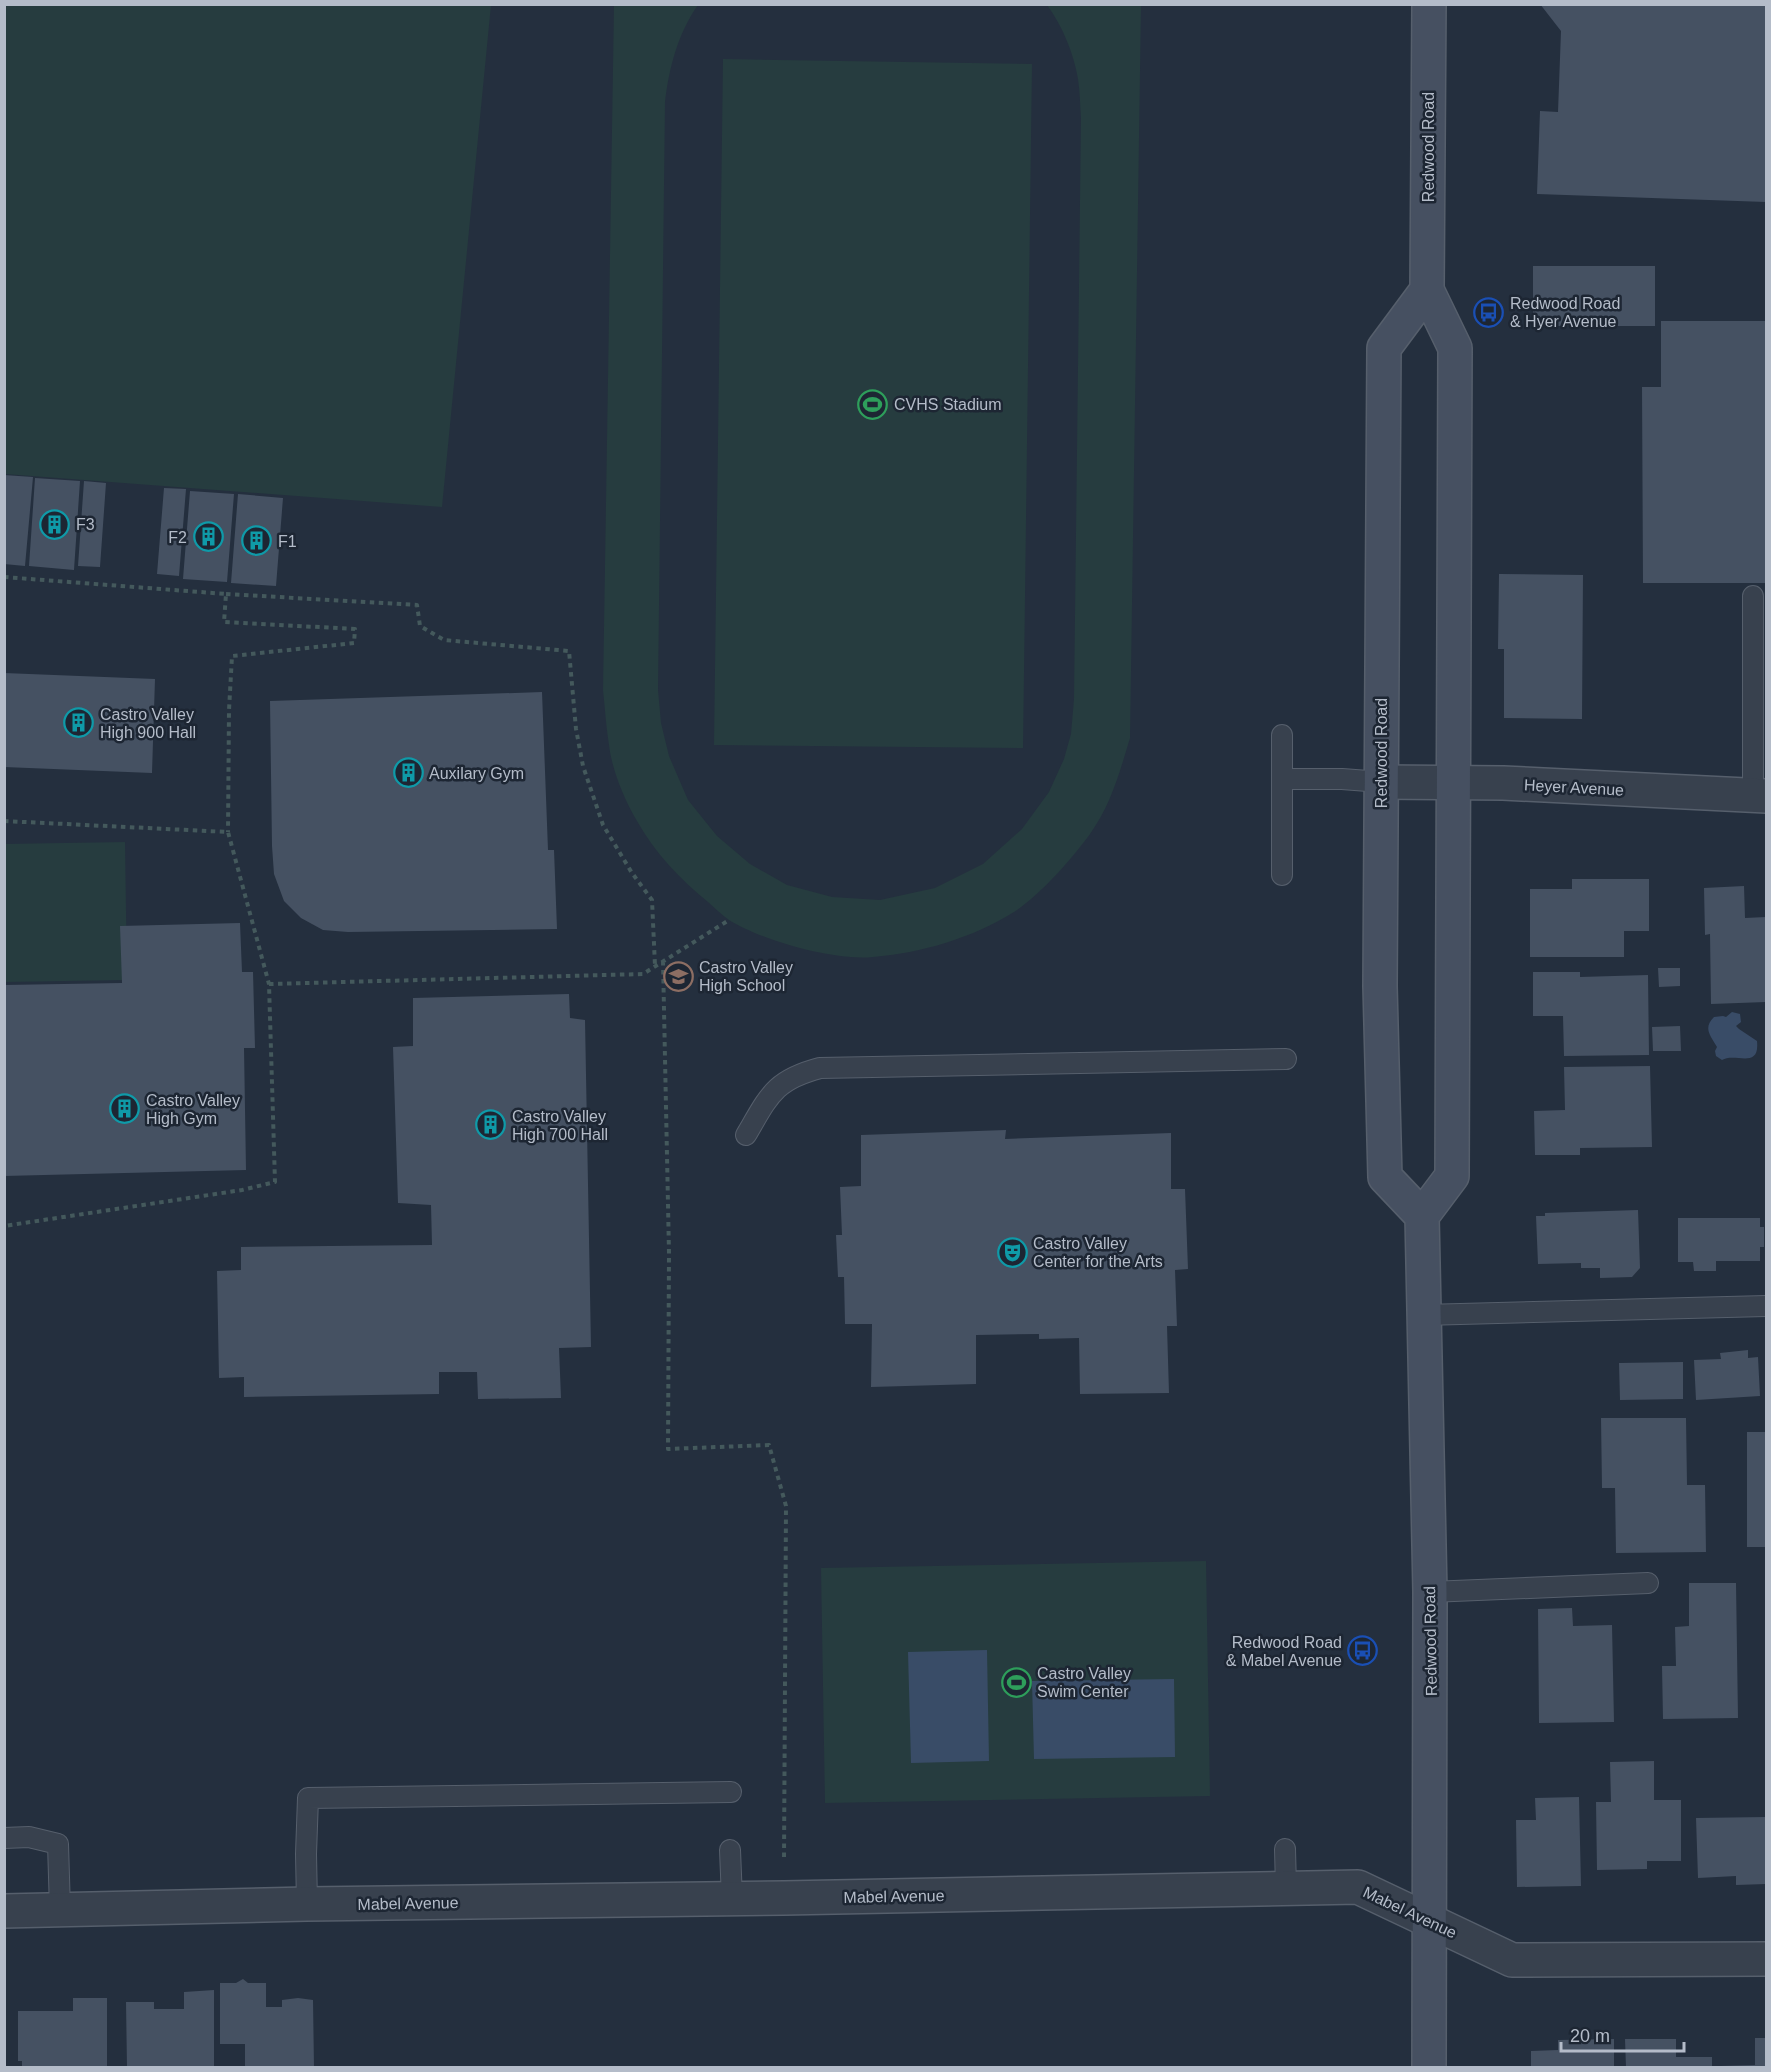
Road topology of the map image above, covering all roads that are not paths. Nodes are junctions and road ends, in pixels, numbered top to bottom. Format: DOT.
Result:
graph roads {
  1 [pos="1429,4"];
  2 [pos="1427,290"];
  3 [pos="1753,596"];
  4 [pos="1282,735"];
  5 [pos="1282,779"];
  6 [pos="1381,782"];
  7 [pos="1453,782"];
  8 [pos="1760,795"];
  9 [pos="1282,875"];
  10 [pos="1286,1059"];
  11 [pos="747,1135"];
  12 [pos="1422,1216"];
  13 [pos="1767,1306"];
  14 [pos="1423,1315"];
  15 [pos="1648,1583"];
  16 [pos="1430,1592"];
  17 [pos="731,1792"];
  18 [pos="4,1838"];
  19 [pos="1285,1849"];
  20 [pos="730,1850"];
  21 [pos="1286,1888"];
  22 [pos="732,1899"];
  23 [pos="307,1904"];
  24 [pos="60,1910"];
  25 [pos="4,1911"];
  26 [pos="1431,1920"];
  27 [pos="1767,1959"];
  28 [pos="1429,2067"];
  1 -- 2 [label="main road, Redwood Road"];
  2 -- 6 [label="main road, Redwood Road"];
  2 -- 7 [label="main road, Redwood Road"];
  3 -- 8 [label="lane"];
  4 -- 5 [label="lane"];
  5 -- 6 [label="lane"];
  5 -- 9 [label="lane"];
  6 -- 7 [label="street, Heyer Avenue"];
  6 -- 12 [label="main road, Redwood Road"];
  7 -- 8 [label="street, Heyer Avenue"];
  7 -- 12 [label="main road, Redwood Road"];
  10 -- 11 [label="lane"];
  12 -- 14 [label="main road, Redwood Road"];
  13 -- 14 [label="lane"];
  14 -- 16 [label="main road, Redwood Road"];
  15 -- 16 [label="lane"];
  16 -- 26 [label="main road, Redwood Road"];
  17 -- 23 [label="lane"];
  18 -- 24 [label="lane"];
  19 -- 21 [label="lane"];
  20 -- 22 [label="lane"];
  21 -- 22 [label="street, Mabel Avenue"];
  21 -- 26 [label="street, Mabel Avenue"];
  22 -- 23 [label="street, Mabel Avenue"];
  23 -- 24 [label="street, Mabel Avenue"];
  24 -- 25 [label="street, Mabel Avenue"];
  26 -- 27 [label="street, Mabel Avenue"];
  26 -- 28 [label="main road, Redwood Road"];
}
